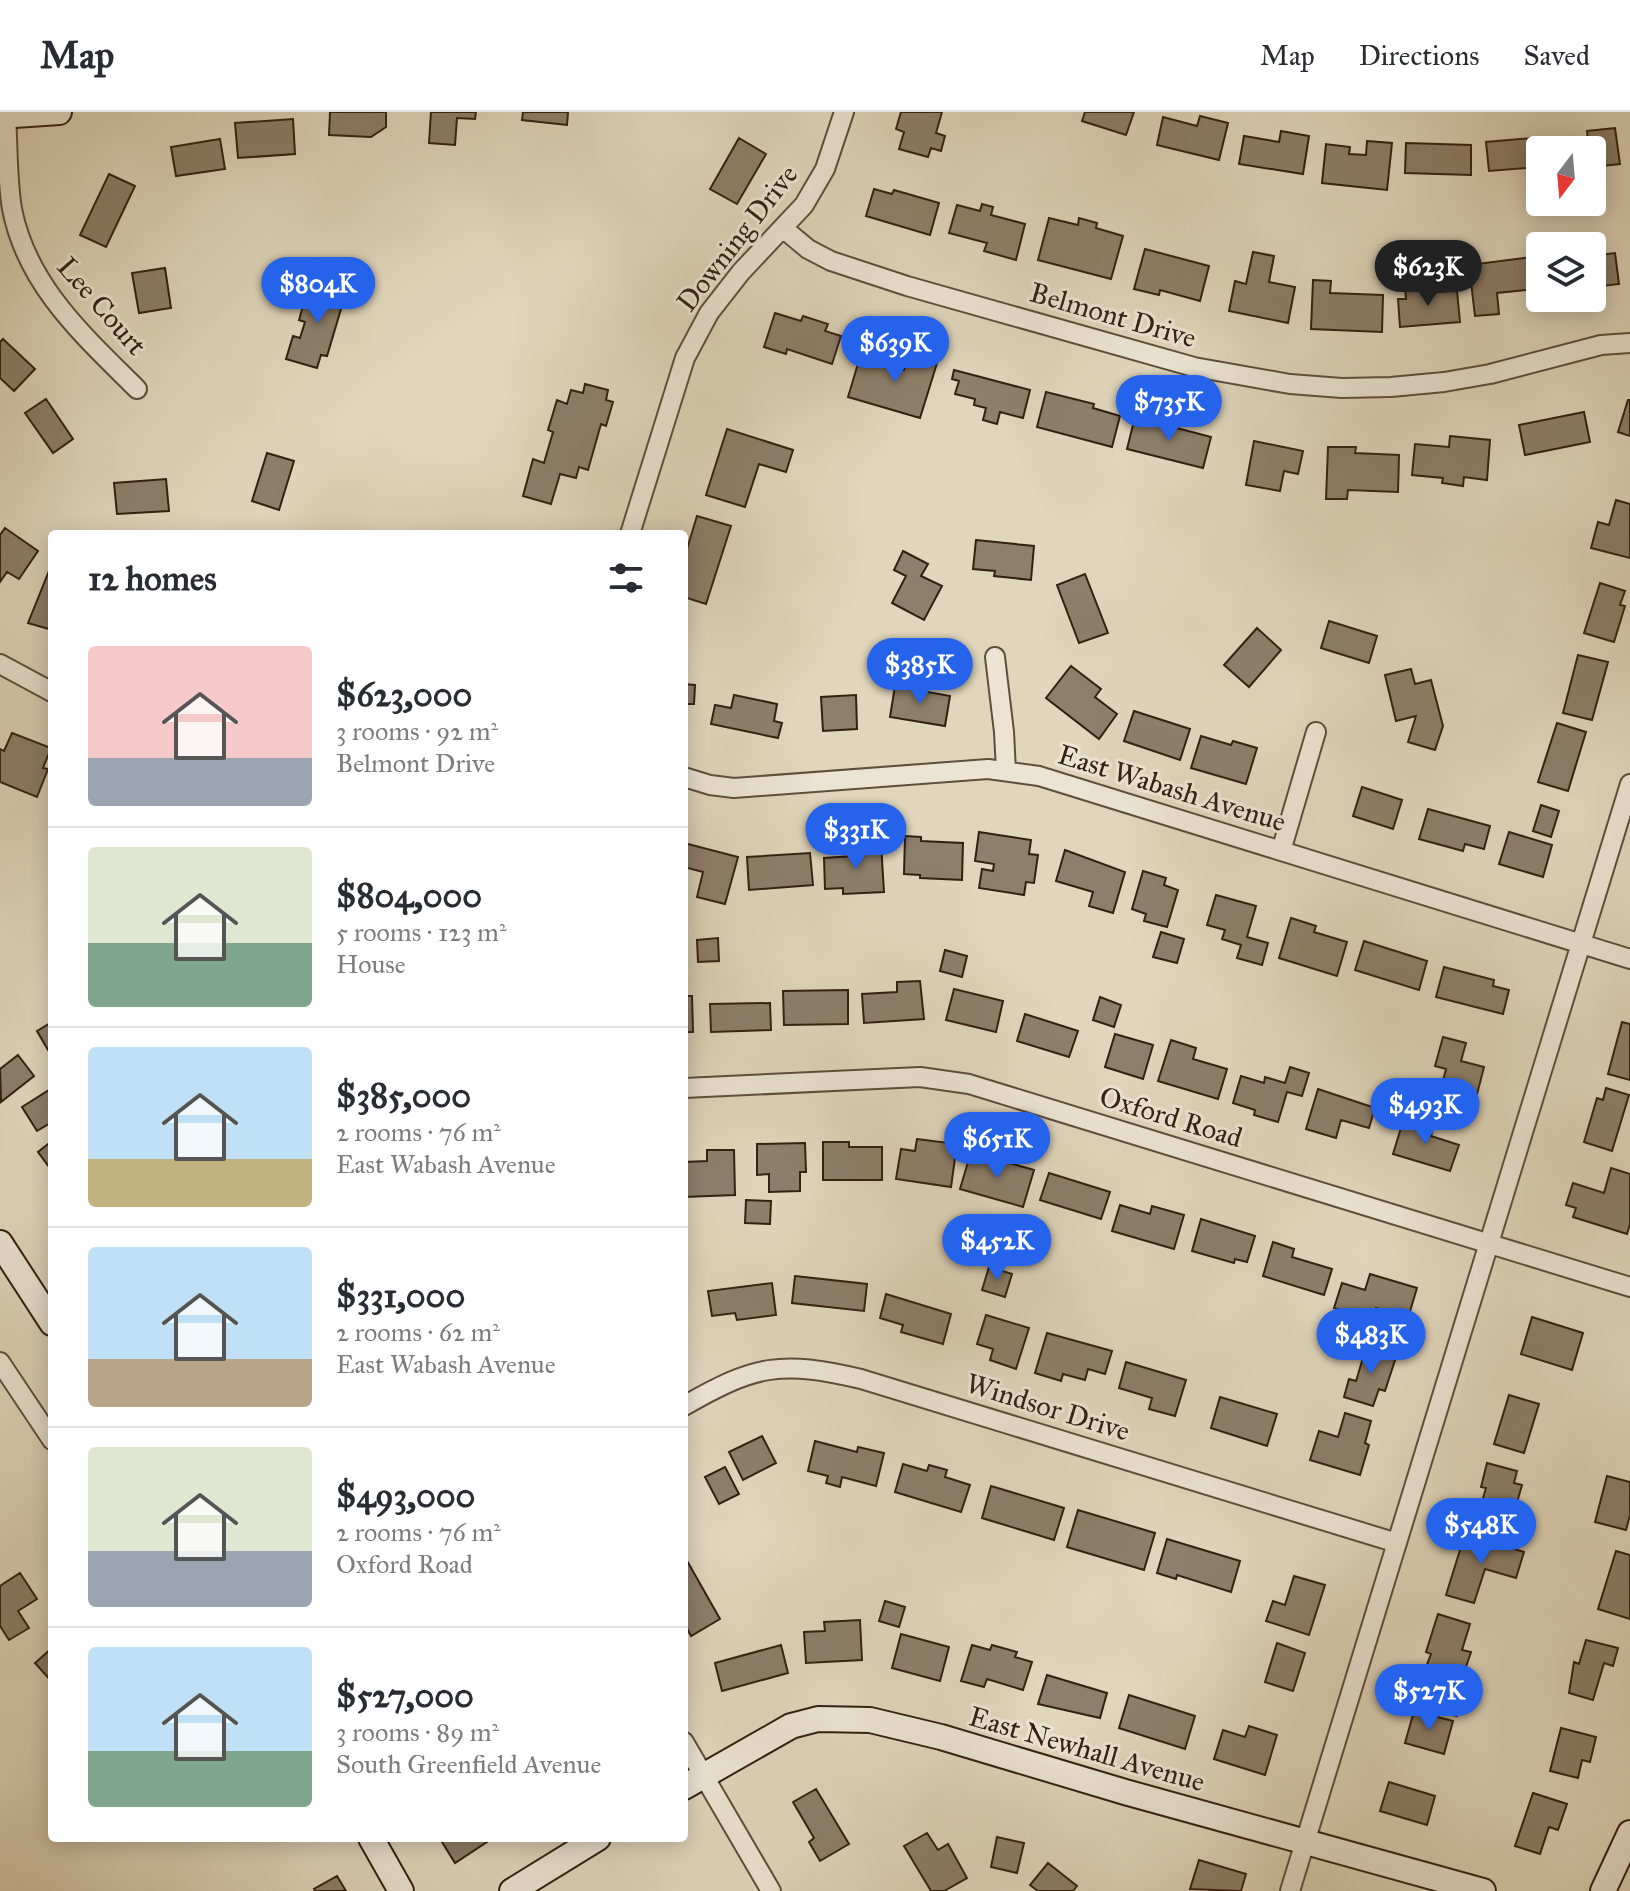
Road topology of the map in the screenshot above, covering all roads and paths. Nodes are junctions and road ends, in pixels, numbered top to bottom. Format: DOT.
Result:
graph roads {
  1 [pos="59,112"];
  2 [pos="844,112"];
  3 [pos="3,116"];
  4 [pos="784,229"];
  5 [pos="1630,343"];
  6 [pos="137,389"];
  7 [pos="631,530"];
  8 [pos="995,657"];
  9 [pos="0,664"];
  10 [pos="48,690"];
  11 [pos="1316,732"];
  12 [pos="1006,771"];
  13 [pos="688,778"];
  14 [pos="1630,784"];
  15 [pos="1281,851"];
  16 [pos="1582,944"];
  17 [pos="1630,959"];
  18 [pos="688,1088"];
  19 [pos="0,1243"];
  20 [pos="1490,1245"];
  21 [pos="1630,1287"];
  22 [pos="48,1317"];
  23 [pos="0,1362"];
  24 [pos="688,1404"];
  25 [pos="48,1434"];
  26 [pos="1397,1543"];
  27 [pos="688,1760"];
  28 [pos="693,1782"];
  29 [pos="1630,1833"];
  30 [pos="373,1842"];
  31 [pos="592,1842"];
  32 [pos="1305,1842"];
  33 [pos="401,1891"];
  34 [pos="512,1891"];
  35 [pos="771,1891"];
  36 [pos="1290,1891"];
  37 [pos="1483,1891"];
  38 [pos="1603,1891"];
  1 -- 3 [label="street"];
  2 -- 4 [label="street, Downing Drive"];
  3 -- 6 [label="street, Lee Court"];
  4 -- 5 [label="street, Belmont Drive"];
  4 -- 7 [label="street, Downing Drive"];
  8 -- 12 [label="street"];
  9 -- 10 [label="street"];
  11 -- 15 [label="street"];
  12 -- 13 [label="street, East Wabash Avenue"];
  12 -- 15 [label="street, East Wabash Avenue"];
  14 -- 16 [label="street"];
  15 -- 16 [label="street, East Wabash Avenue"];
  16 -- 17 [label="street, East Wabash Avenue"];
  16 -- 20 [label="street"];
  18 -- 20 [label="street, Oxford Road"];
  19 -- 22 [label="street"];
  20 -- 21 [label="street, Oxford Road"];
  20 -- 26 [label="street"];
  23 -- 25 [label="street"];
  24 -- 26 [label="street, Windsor Drive"];
  26 -- 32 [label="street"];
  27 -- 28 [label="street"];
  28 -- 32 [label="street, East Newhall Avenue"];
  28 -- 35 [label="street"];
  29 -- 38 [label="street"];
  30 -- 33 [label="street"];
  31 -- 34 [label="street"];
  32 -- 36 [label="street"];
  32 -- 37 [label="street, East Newhall Avenue"];
}
